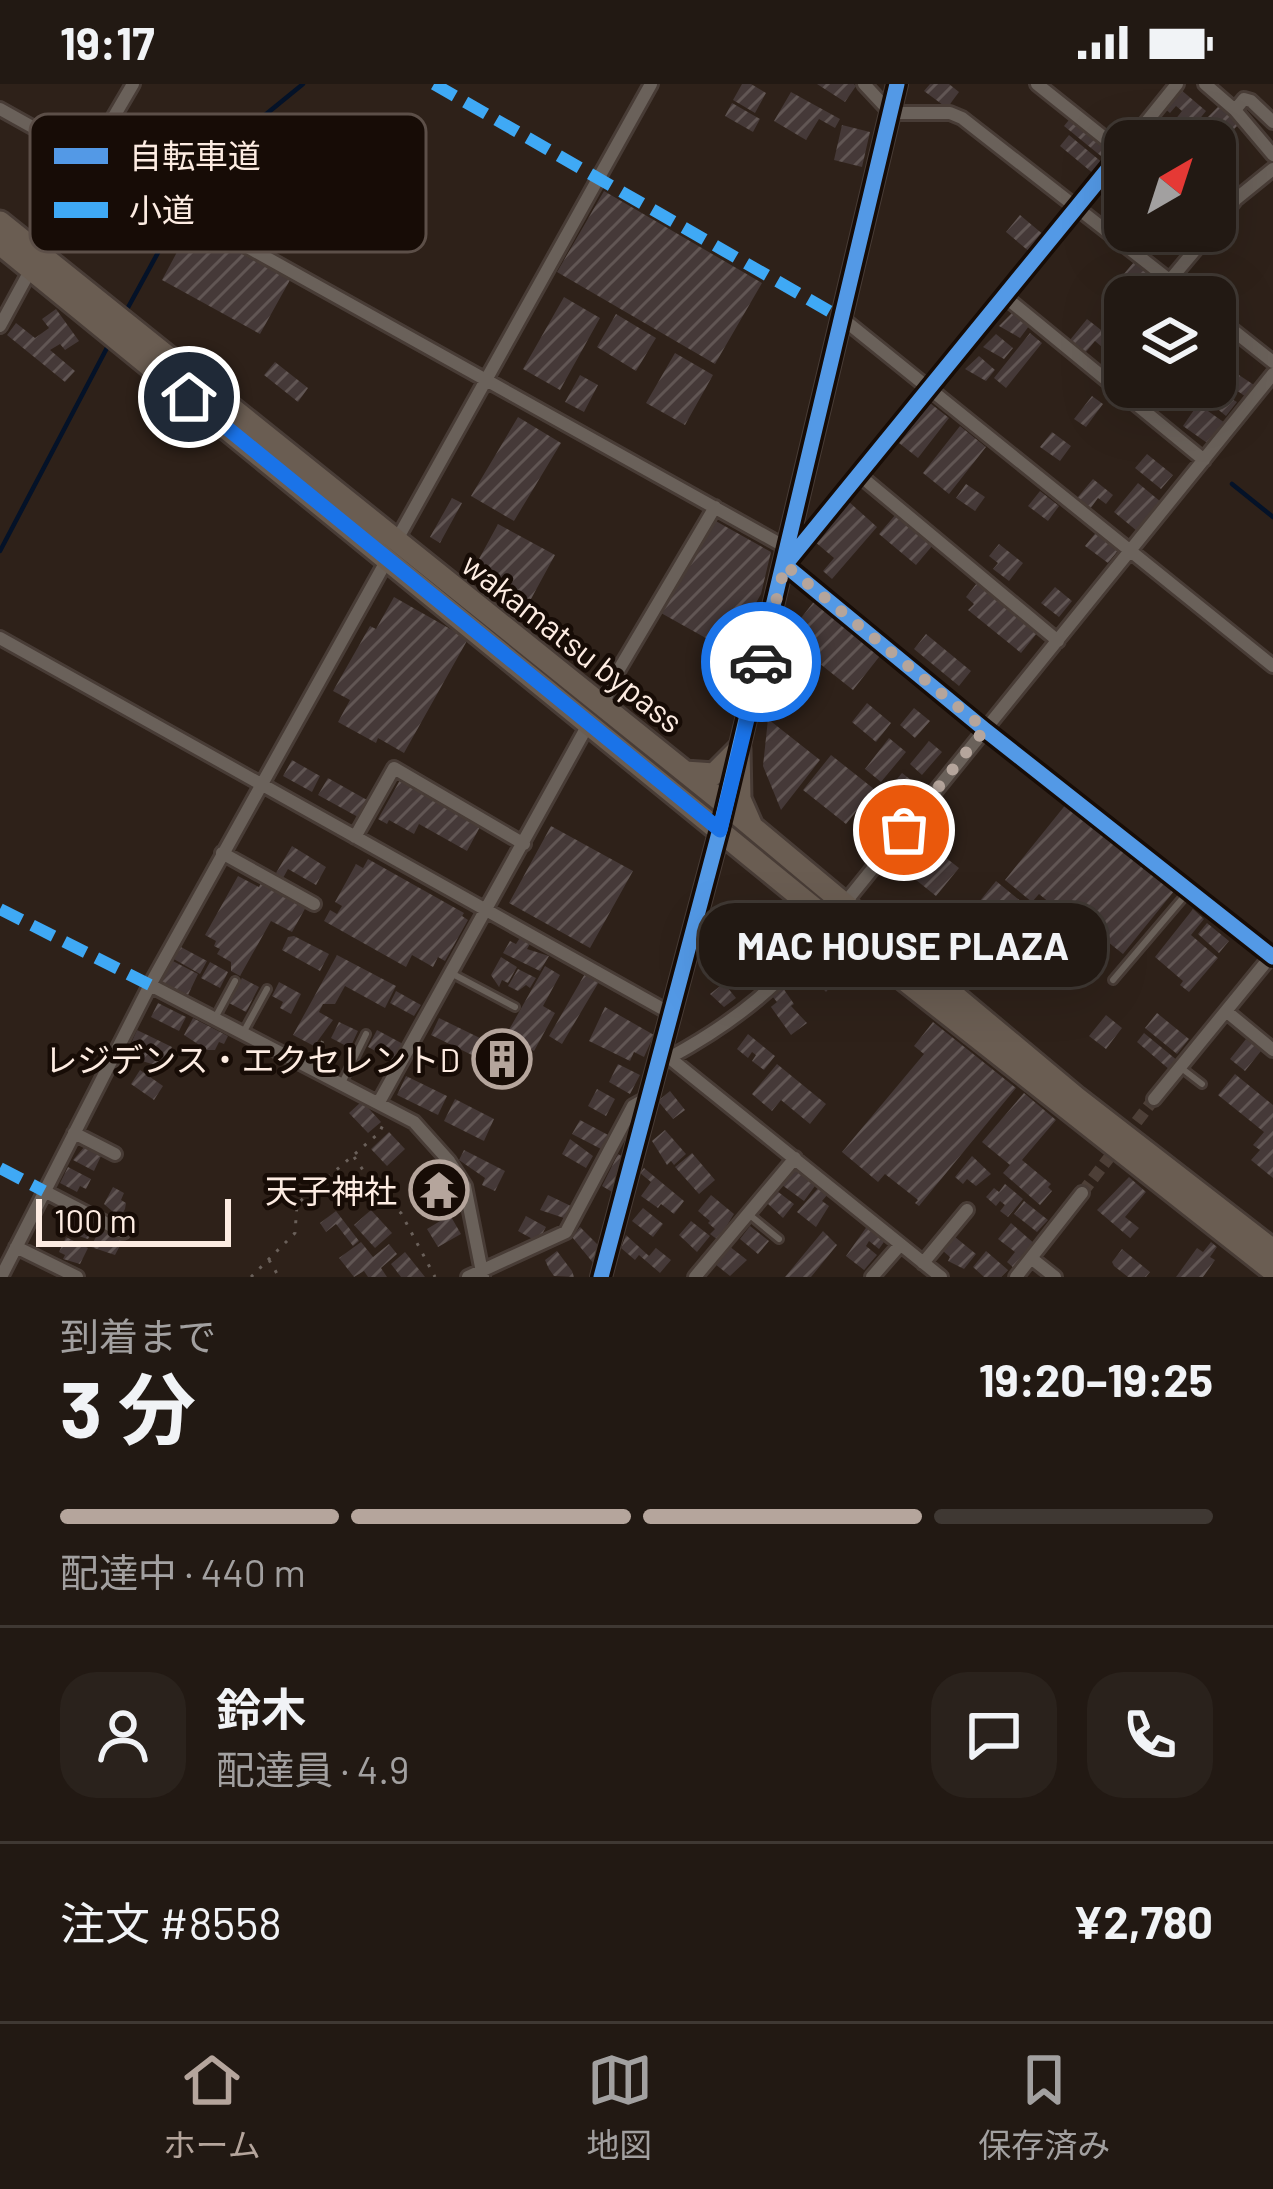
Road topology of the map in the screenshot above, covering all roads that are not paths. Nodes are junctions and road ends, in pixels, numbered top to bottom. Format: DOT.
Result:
graph roads {
  1 [pos="133,84"];
  2 [pos="651,84"];
  3 [pos="863,84"];
  4 [pos="897,84"];
  5 [pos="1036,84"];
  6 [pos="1177,84"];
  7 [pos="1205,84"];
  8 [pos="1249,84"];
  9 [pos="1251,100"];
  10 [pos="0,109"];
  11 [pos="1235,110"];
  12 [pos="891,113"];
  13 [pos="115,114"];
  14 [pos="1148,120"];
  15 [pos="1273,122"];
  16 [pos="30,126"];
  17 [pos="1104,132"];
  18 [pos="1273,155"];
  19 [pos="1273,169"];
  20 [pos="1104,173"];
  21 [pos="1236,203"];
  22 [pos="1077,206"];
  23 [pos="0,222"];
  24 [pos="0,244"];
  25 [pos="37,252"];
  26 [pos="257,252"];
  27 [pos="1193,252"];
  28 [pos="33,260"];
  29 [pos="1165,276"];
  30 [pos="1173,276"];
  31 [pos="1004,296"];
  32 [pos="843,319"];
  33 [pos="0,326"];
  34 [pos="1236,333"];
  35 [pos="1273,362"];
  36 [pos="1273,374"];
  37 [pos="485,378"];
  38 [pos="930,389"];
  39 [pos="1204,460"];
  40 [pos="858,474"];
  41 [pos="715,507"];
  42 [pos="392,550"];
  43 [pos="1128,551"];
  44 [pos="787,557"];
  45 [pos="0,638"];
  46 [pos="1058,641"];
  47 [pos="1273,666"];
  48 [pos="595,716"];
  49 [pos="985,729"];
  50 [pos="739,749"];
  51 [pos="682,770"];
  52 [pos="259,783"];
  53 [pos="725,805"];
  54 [pos="754,829"];
  55 [pos="720,830"];
  56 [pos="356,837"];
  57 [pos="524,844"];
  58 [pos="222,853"];
  59 [pos="1188,892"];
  60 [pos="314,904"];
  61 [pos="488,911"];
  62 [pos="837,914"];
  63 [pos="1272,957"];
  64 [pos="452,973"];
  65 [pos="1113,980"];
  66 [pos="235,981"];
  67 [pos="150,985"];
  68 [pos="268,989"];
  69 [pos="515,1007"];
  70 [pos="1226,1011"];
  71 [pos="670,1012"];
  72 [pos="215,1018"];
  73 [pos="243,1033"];
  74 [pos="366,1034"];
  75 [pos="1273,1050"];
  76 [pos="665,1054"];
  77 [pos="1180,1067"];
  78 [pos="342,1083"];
  79 [pos="1202,1084"];
  80 [pos="650,1096"];
  81 [pos="1154,1099"];
  82 [pos="385,1106"];
  83 [pos="74,1133"];
  84 [pos="115,1154"];
  85 [pos="794,1158"];
  86 [pos="44,1191"];
  87 [pos="1082,1192"];
  88 [pos="967,1210"];
  89 [pos="748,1214"];
  90 [pos="123,1232"];
  91 [pos="779,1239"];
  92 [pos="900,1245"];
  93 [pos="16,1247"];
  94 [pos="1273,1250"];
  95 [pos="1031,1258"];
  96 [pos="923,1263"];
  97 [pos="1272,1270"];
  98 [pos="477,1275"];
  99 [pos="1,1277"];
  100 [pos="77,1277"];
  101 [pos="601,1277"];
  102 [pos="695,1277"];
  103 [pos="872,1277"];
  104 [pos="941,1277"];
  105 [pos="1016,1277"];
  106 [pos="1055,1277"];
  107 [pos="1266,1277"];
  1 -- 13 [label="street"];
  2 -- 37 [label="street"];
  3 -- 12 [label="street"];
  4 -- 12 [label="street"];
  5 -- 17 [label="street"];
  6 -- 14 [label="street"];
  7 -- 11 [label="street"];
  8 -- 9 [label="street"];
  9 -- 11 [label="street"];
  9 -- 15 [label="street"];
  10 -- 16 [label="street"];
  11 -- 18 [label="street"];
  12 -- 22 [label="street"];
  12 -- 32 [label="street"];
  19 -- 21 [label="street"];
  20 -- 22 [label="street"];
  22 -- 29 [label="street"];
  22 -- 31 [label="street"];
  23 -- 28 [label="highway, wakamatsu bypass"];
  24 -- 28 [label="highway, wakamatsu bypass"];
  25 -- 28 [label="street"];
  26 -- 37 [label="street"];
  27 -- 30 [label="street"];
  28 -- 33 [label="street"];
  28 -- 42 [label="highway, wakamatsu bypass"];
  31 -- 38 [label="street"];
  31 -- 39 [label="street"];
  32 -- 38 [label="street"];
  32 -- 44 [label="street"];
  34 -- 35 [label="street"];
  36 -- 39 [label="street"];
  37 -- 41 [label="street"];
  37 -- 42 [label="street"];
  38 -- 40 [label="street"];
  38 -- 43 [label="street"];
  39 -- 43 [label="street"];
  40 -- 44 [label="street"];
  40 -- 46 [label="street"];
  41 -- 44 [label="street"];
  41 -- 48 [label="street"];
  42 -- 48 [label="highway, wakamatsu bypass"];
  42 -- 52 [label="street"];
  43 -- 46 [label="street"];
  43 -- 47 [label="street"];
  44 -- 49 [label="street"];
  44 -- 50 [label="street"];
  45 -- 52 [label="street"];
  46 -- 49 [label="street"];
  48 -- 51 [label="highway, wakamatsu bypass"];
  48 -- 55 [label="highway, wakamatsu bypass"];
  48 -- 57 [label="street"];
  49 -- 59 [label="street"];
  49 -- 62 [label="street"];
  50 -- 51 [label="highway"];
  50 -- 53 [label="street"];
  50 -- 54 [label="highway"];
  51 -- 53 [label="highway, wakamatsu bypass"];
  52 -- 56 [label="street"];
  52 -- 58 [label="street"];
  53 -- 54 [label="highway, wakamatsu bypass"];
  53 -- 55 [label="street"];
  54 -- 62 [label="highway, wakamatsu bypass"];
  55 -- 62 [label="highway, wakamatsu bypass"];
  55 -- 71 [label="street"];
  56 -- 57 [label="street"];
  56 -- 61 [label="street"];
  57 -- 61 [label="street"];
  58 -- 60 [label="street"];
  58 -- 67 [label="street"];
  59 -- 63 [label="street"];
  59 -- 65 [label="lane"];
  61 -- 64 [label="street"];
  61 -- 71 [label="street"];
  62 -- 76 [label="street"];
  62 -- 94 [label="highway, wakamatsu bypass"];
  62 -- 97 [label="highway, wakamatsu bypass"];
  63 -- 70 [label="street"];
  64 -- 69 [label="lane"];
  64 -- 82 [label="street"];
  66 -- 72 [label="lane"];
  67 -- 72 [label="street"];
  67 -- 83 [label="street"];
  68 -- 73 [label="lane"];
  70 -- 75 [label="street"];
  70 -- 77 [label="street"];
  71 -- 76 [label="street"];
  72 -- 73 [label="street"];
  73 -- 78 [label="street"];
  74 -- 78 [label="lane"];
  76 -- 80 [label="street"];
  76 -- 85 [label="street"];
  77 -- 79 [label="lane"];
  77 -- 81 [label="street"];
  78 -- 82 [label="street"];
  80 -- 98 [label="street"];
  80 -- 101 [label="street"];
  82 -- 98 [label="street"];
  83 -- 84 [label="street"];
  83 -- 86 [label="street"];
  85 -- 89 [label="street"];
  85 -- 92 [label="street"];
  86 -- 90 [label="street"];
  86 -- 93 [label="street"];
  87 -- 95 [label="street"];
  88 -- 96 [label="street"];
  89 -- 91 [label="lane"];
  89 -- 102 [label="street"];
  92 -- 96 [label="street"];
  92 -- 103 [label="street"];
  93 -- 99 [label="street"];
  93 -- 100 [label="street"];
  95 -- 105 [label="street"];
  95 -- 106 [label="street"];
  96 -- 104 [label="street"];
  97 -- 107 [label="street"];
}
